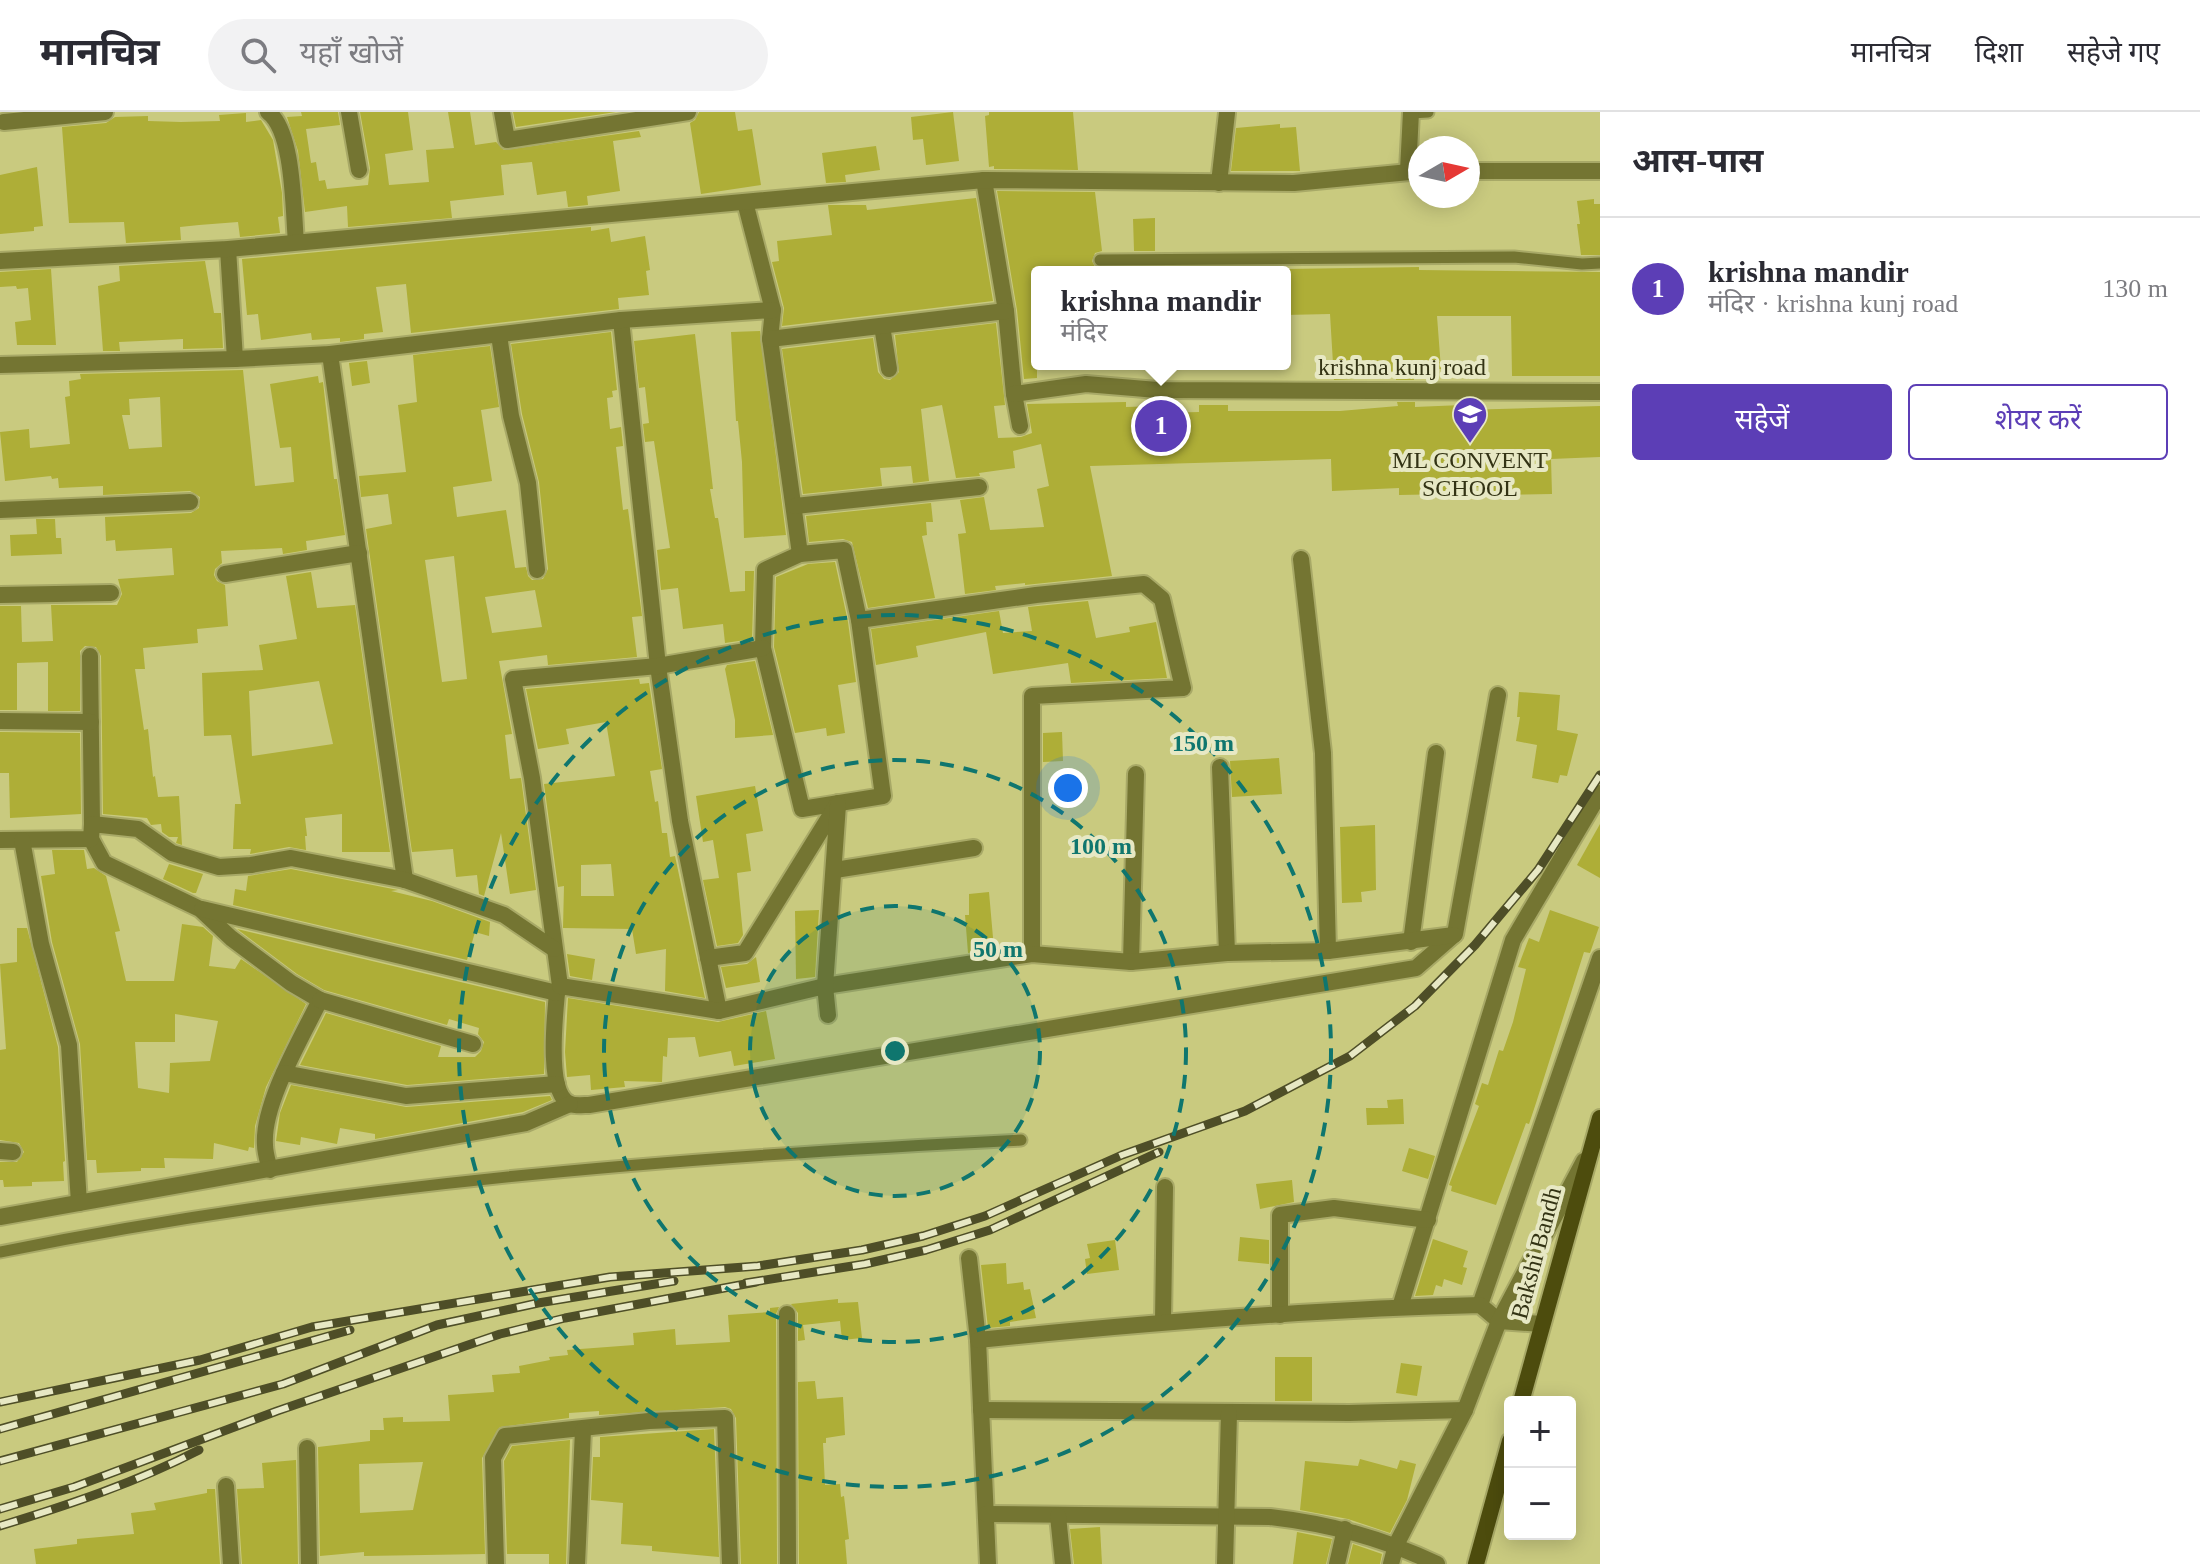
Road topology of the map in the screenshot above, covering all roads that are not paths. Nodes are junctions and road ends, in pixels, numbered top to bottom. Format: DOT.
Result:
graph roads {
  1 [pos="102,112"];
  2 [pos="268,112"];
  3 [pos="349,112"];
  4 [pos="502,112"];
  5 [pos="688,112"];
  6 [pos="1417,112"];
  7 [pos="1227,113"];
  8 [pos="621,116"];
  9 [pos="4,122"];
  10 [pos="1416,136"];
  11 [pos="359,170"];
  12 [pos="1480,171"];
  13 [pos="1600,171"];
  14 [pos="1408,172"];
  15 [pos="984,180"];
  16 [pos="1219,183"];
  17 [pos="745,202"];
  18 [pos="296,242"];
  19 [pos="228,249"];
  20 [pos="1100,260"];
  21 [pos="0,261"];
  22 [pos="1600,263"];
  23 [pos="773,310"];
  24 [pos="1006,311"];
  25 [pos="621,320"];
  26 [pos="882,326"];
  27 [pos="499,335"];
  28 [pos="770,339"];
  29 [pos="330,354"];
  30 [pos="235,359"];
  31 [pos="0,365"];
  32 [pos="889,369"];
  33 [pos="1600,392"];
  34 [pos="1014,394"];
  35 [pos="1020,426"];
  36 [pos="979,487"];
  37 [pos="190,502"];
  38 [pos="795,506"];
  39 [pos="0,510"];
  40 [pos="359,553"];
  41 [pos="800,554"];
  42 [pos="1301,559"];
  43 [pos="537,570"];
  44 [pos="225,574"];
  45 [pos="111,593"];
  46 [pos="0,595"];
  47 [pos="859,620"];
  48 [pos="763,648"];
  49 [pos="90,656"];
  50 [pos="658,666"];
  51 [pos="1498,695"];
  52 [pos="0,721"];
  53 [pos="91,722"];
  54 [pos="1436,753"];
  55 [pos="1220,767"];
  56 [pos="1136,774"];
  57 [pos="1600,793"];
  58 [pos="838,803"];
  59 [pos="92,832"];
  60 [pos="0,840"];
  61 [pos="22,840"];
  62 [pos="974,848"];
  63 [pos="835,870"];
  64 [pos="405,880"];
  65 [pos="200,909"];
  66 [pos="1455,934"];
  67 [pos="1411,942"];
  68 [pos="554,949"];
  69 [pos="1328,951"];
  70 [pos="1227,953"];
  71 [pos="1032,954"];
  72 [pos="708,958"];
  73 [pos="1600,958"];
  74 [pos="1131,962"];
  75 [pos="825,986"];
  76 [pos="559,989"];
  77 [pos="320,1000"];
  78 [pos="719,1011"];
  79 [pos="828,1015"];
  80 [pos="473,1044"];
  81 [pos="284,1073"];
  82 [pos="557,1084"];
  83 [pos="570,1104"];
  84 [pos="1600,1118"];
  85 [pos="1021,1140"];
  86 [pos="1589,1152"];
  87 [pos="270,1170"];
  88 [pos="1165,1187"];
  89 [pos="79,1203"];
  90 [pos="0,1217"];
  91 [pos="1428,1220"];
  92 [pos="0,1252"];
  93 [pos="969,1258"];
  94 [pos="1480,1305"];
  95 [pos="1400,1307"];
  96 [pos="787,1314"];
  97 [pos="1280,1315"];
  98 [pos="1163,1321"];
  99 [pos="1499,1321"];
  100 [pos="1542,1324"];
  101 [pos="978,1340"];
  102 [pos="1523,1396"];
  103 [pos="981,1410"];
  104 [pos="1465,1410"];
  105 [pos="1229,1413"];
  106 [pos="583,1430"];
  107 [pos="307,1448"];
  108 [pos="1504,1463"];
  109 [pos="226,1486"];
  110 [pos="986,1514"];
  111 [pos="1058,1516"];
  112 [pos="1225,1517"];
  113 [pos="1345,1529"];
  114 [pos="1396,1545"];
  115 [pos="231,1564"];
  116 [pos="309,1564"];
  117 [pos="496,1564"];
  118 [pos="577,1564"];
  119 [pos="730,1564"];
  120 [pos="788,1564"];
  121 [pos="988,1564"];
  122 [pos="1063,1564"];
  123 [pos="1225,1564"];
  124 [pos="1337,1564"];
  125 [pos="1391,1564"];
  126 [pos="1437,1564"];
  127 [pos="1476,1564"];
  1 -- 9 [label="street"];
  2 -- 18 [label="street"];
  3 -- 11 [label="street"];
  4 -- 8 [label="street"];
  5 -- 8 [label="street"];
  6 -- 10 [label="street"];
  7 -- 16 [label="street"];
  12 -- 13 [label="street"];
  14 -- 16 [label="street"];
  15 -- 16 [label="street"];
  15 -- 17 [label="street"];
  15 -- 24 [label="street"];
  17 -- 18 [label="street"];
  17 -- 23 [label="street"];
  18 -- 19 [label="street"];
  19 -- 21 [label="street"];
  19 -- 30 [label="street"];
  20 -- 22 [label="lane"];
  23 -- 25 [label="street"];
  23 -- 28 [label="street"];
  24 -- 26 [label="street"];
  24 -- 34 [label="street"];
  25 -- 27 [label="street"];
  25 -- 50 [label="street"];
  26 -- 28 [label="street"];
  26 -- 32 [label="street"];
  27 -- 29 [label="street"];
  27 -- 43 [label="street"];
  28 -- 38 [label="street"];
  29 -- 30 [label="street"];
  29 -- 40 [label="street"];
  30 -- 31 [label="street"];
  33 -- 34 [label="street, krishna kunj road"];
  34 -- 35 [label="street"];
  36 -- 38 [label="street"];
  37 -- 39 [label="street"];
  38 -- 41 [label="street"];
  40 -- 44 [label="street"];
  40 -- 64 [label="street"];
  41 -- 47 [label="street"];
  41 -- 48 [label="street"];
  42 -- 69 [label="street"];
  45 -- 46 [label="street"];
  47 -- 58 [label="street"];
  47 -- 71 [label="street"];
  48 -- 50 [label="street"];
  48 -- 58 [label="street"];
  49 -- 53 [label="street"];
  50 -- 68 [label="street"];
  50 -- 72 [label="street"];
  51 -- 66 [label="street"];
  52 -- 53 [label="street"];
  53 -- 59 [label="street"];
  54 -- 67 [label="street"];
  55 -- 70 [label="street"];
  56 -- 74 [label="street"];
  57 -- 91 [label="street"];
  58 -- 63 [label="street"];
  58 -- 72 [label="street"];
  59 -- 61 [label="street"];
  59 -- 64 [label="street"];
  59 -- 65 [label="street"];
  60 -- 61 [label="street"];
  61 -- 89 [label="street"];
  62 -- 63 [label="street"];
  63 -- 75 [label="street"];
  64 -- 68 [label="street"];
  65 -- 76 [label="street"];
  65 -- 77 [label="street"];
  66 -- 67 [label="street"];
  66 -- 83 [label="street"];
  67 -- 69 [label="street"];
  68 -- 76 [label="street"];
  69 -- 70 [label="street"];
  70 -- 74 [label="street"];
  71 -- 74 [label="street"];
  71 -- 75 [label="street"];
  72 -- 78 [label="street"];
  73 -- 94 [label="street"];
  75 -- 78 [label="street"];
  75 -- 79 [label="street"];
  76 -- 78 [label="street"];
  76 -- 82 [label="street"];
  77 -- 80 [label="street"];
  77 -- 81 [label="street"];
  81 -- 82 [label="street"];
  81 -- 87 [label="street"];
  82 -- 83 [label="street"];
  83 -- 87 [label="street"];
  84 -- 86 [label="main road, Bakshi Bandh"];
  85 -- 92 [label="lane"];
  86 -- 99 [label="street"];
  86 -- 100 [label="main road, Bakshi Bandh"];
  87 -- 89 [label="street"];
  88 -- 98 [label="street"];
  89 -- 90 [label="street"];
  91 -- 95 [label="street"];
  91 -- 97 [label="street"];
  93 -- 101 [label="street"];
  94 -- 95 [label="street"];
  94 -- 99 [label="street"];
  95 -- 97 [label="street"];
  96 -- 120 [label="street"];
  97 -- 98 [label="street"];
  98 -- 101 [label="street"];
  99 -- 100 [label="street"];
  99 -- 104 [label="street"];
  100 -- 102 [label="main road, Bakshi Bandh"];
  101 -- 103 [label="street"];
  103 -- 105 [label="street"];
  103 -- 110 [label="street"];
  104 -- 105 [label="street"];
  104 -- 114 [label="street"];
  105 -- 112 [label="street"];
  106 -- 117 [label="street"];
  106 -- 118 [label="street"];
  106 -- 119 [label="street"];
  107 -- 116 [label="street"];
  108 -- 127 [label="main road"];
  109 -- 115 [label="street"];
  110 -- 111 [label="street"];
  110 -- 121 [label="street"];
  111 -- 112 [label="street"];
  111 -- 122 [label="street"];
  112 -- 113 [label="street"];
  112 -- 123 [label="street"];
  113 -- 114 [label="street"];
  113 -- 124 [label="street"];
  114 -- 125 [label="street"];
  114 -- 126 [label="street"];
}
